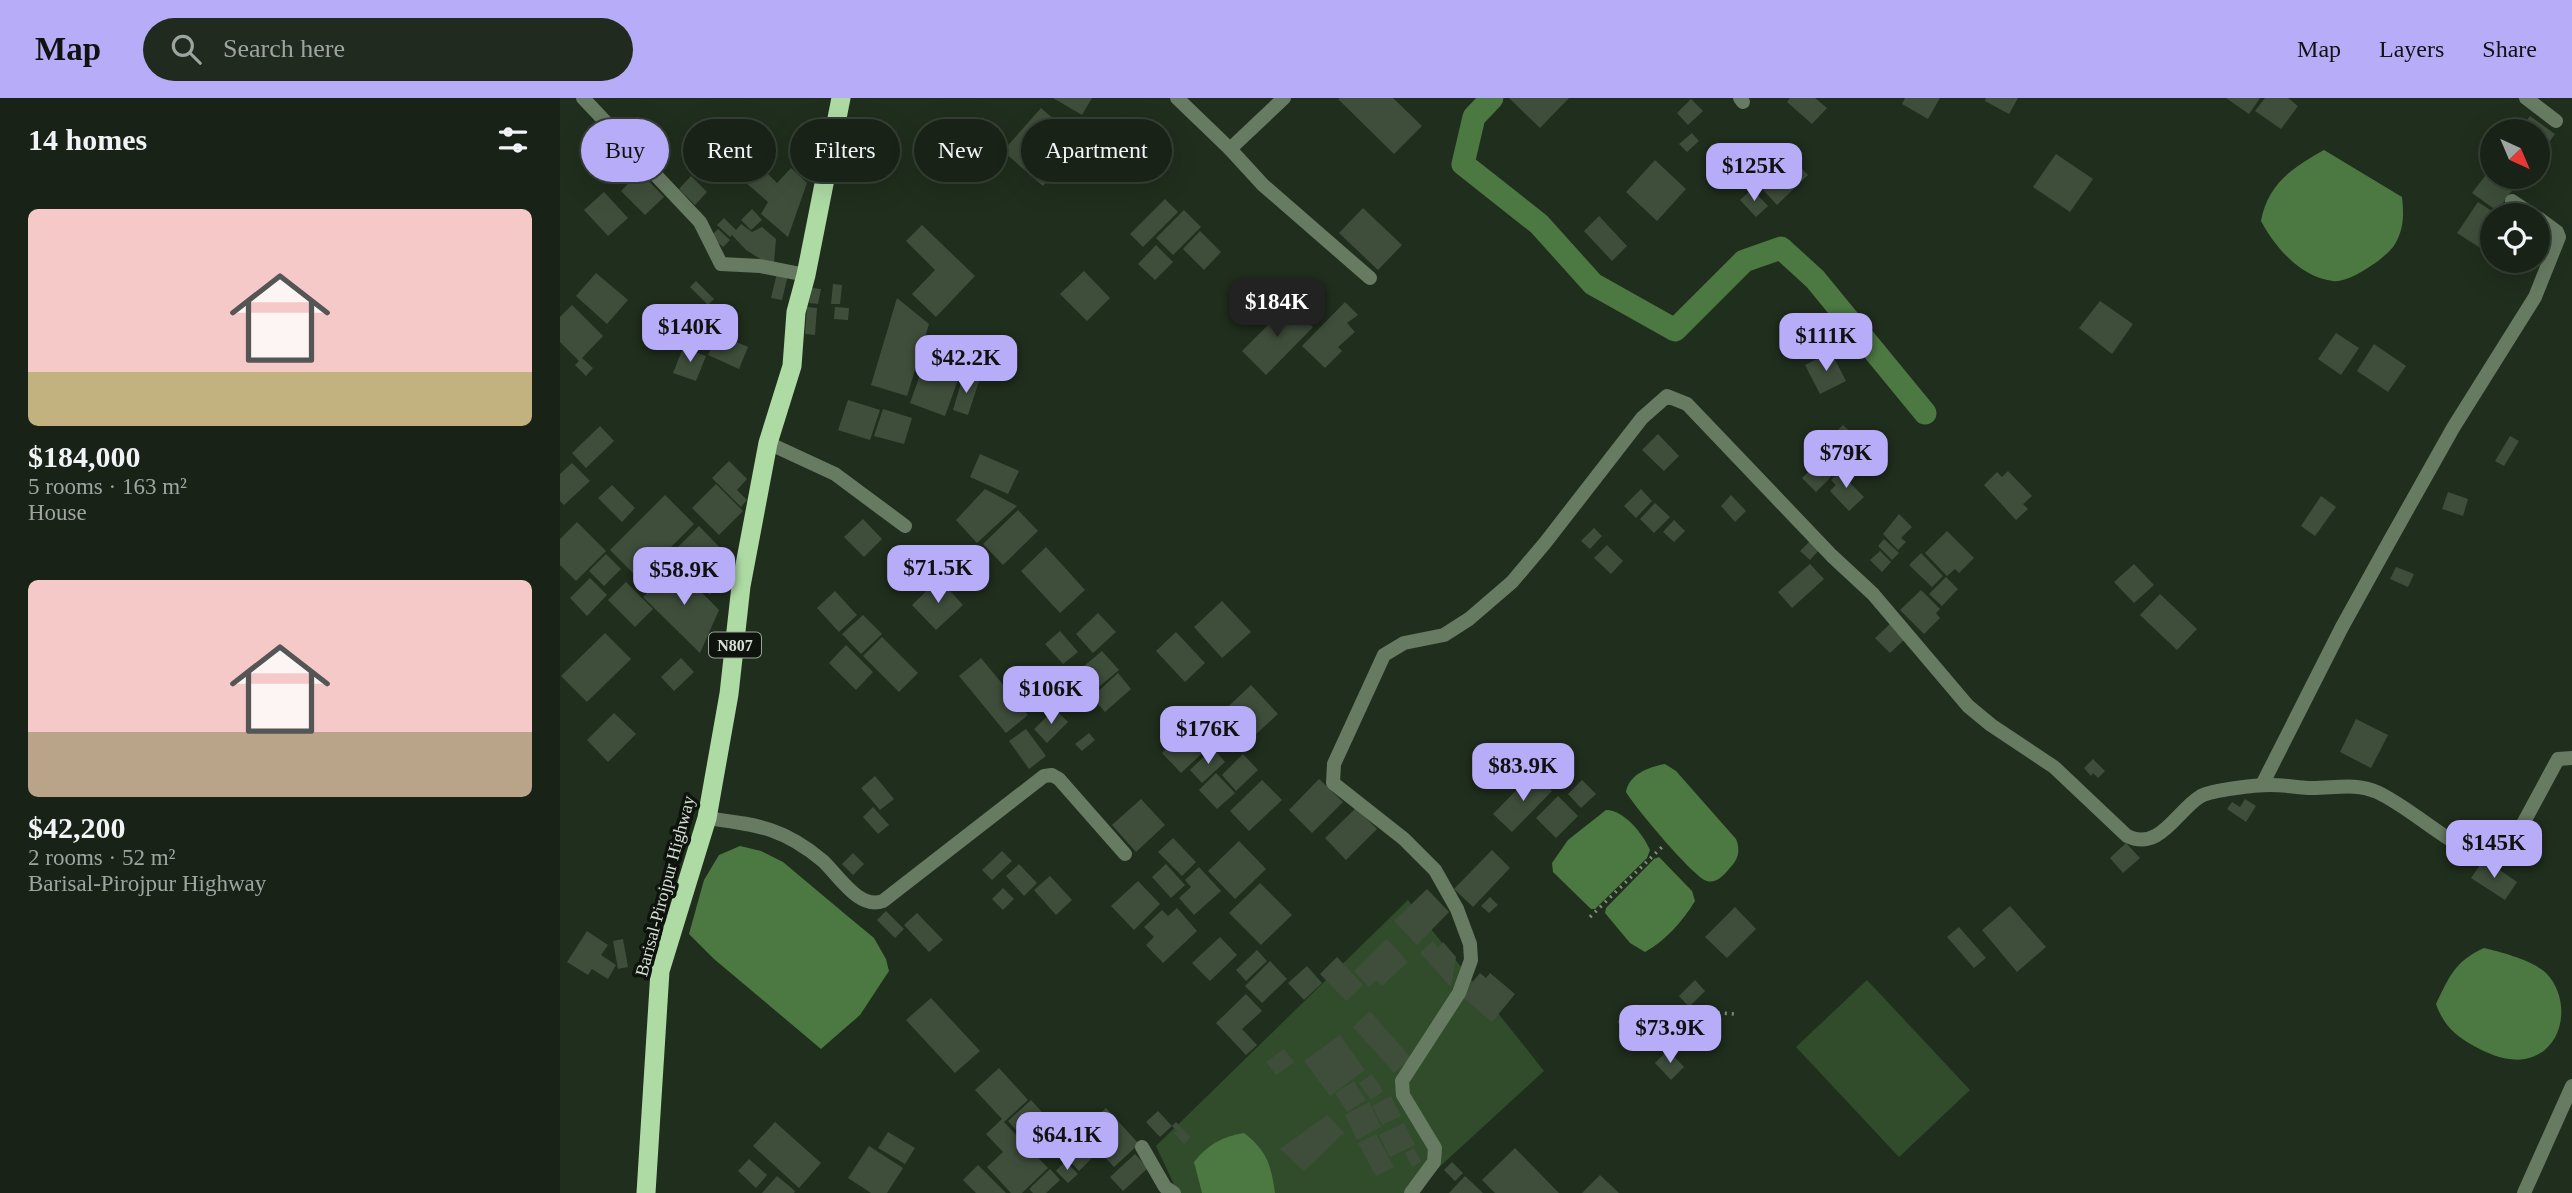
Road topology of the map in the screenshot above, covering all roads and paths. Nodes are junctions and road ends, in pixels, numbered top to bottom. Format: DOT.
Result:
graph roads {
  1 [pos="583,98"];
  2 [pos="841,98"];
  3 [pos="1177,98"];
  4 [pos="1284,98"];
  5 [pos="2526,98"];
  6 [pos="2556,121"];
  7 [pos="1230,149"];
  8 [pos="2512,201"];
  9 [pos="2515,203"];
  10 [pos="2550,227"];
  11 [pos="2550,262"];
  12 [pos="2546,273"];
  13 [pos="806,275"];
  14 [pos="1370,278"];
  15 [pos="768,443"];
  16 [pos="905,526"];
  17 [pos="2572,758"];
  18 [pos="2262,785"];
  19 [pos="707,818"];
  20 [pos="1663,846"];
  21 [pos="1125,854"];
  22 [pos="1590,916"];
  23 [pos="1669,1009"];
  24 [pos="1735,1014"];
  25 [pos="2572,1086"];
  26 [pos="1142,1147"];
  27 [pos="646,1193"];
  28 [pos="1174,1193"];
  29 [pos="1411,1193"];
  30 [pos="2524,1193"];
  1 -- 13 [label="street"];
  2 -- 13 [label="highway, Barisal-Pirojpur Highway / N807"];
  3 -- 7 [label="street"];
  4 -- 7 [label="street"];
  5 -- 6 [label="street"];
  7 -- 14 [label="street"];
  8 -- 9 [label="street"];
  10 -- 11 [label="street"];
  12 -- 18 [label="street"];
  13 -- 15 [label="highway, Barisal-Pirojpur Highway / N807"];
  15 -- 16 [label="street"];
  15 -- 19 [label="highway, Barisal-Pirojpur Highway / N807"];
  17 -- 18 [label="street"];
  18 -- 29 [label="street"];
  19 -- 21 [label="street"];
  19 -- 27 [label="highway, Barisal-Pirojpur Highway / N807"];
  20 -- 22 [label="path"];
  23 -- 24 [label="path"];
  25 -- 30 [label="street"];
  26 -- 28 [label="street"];
}
